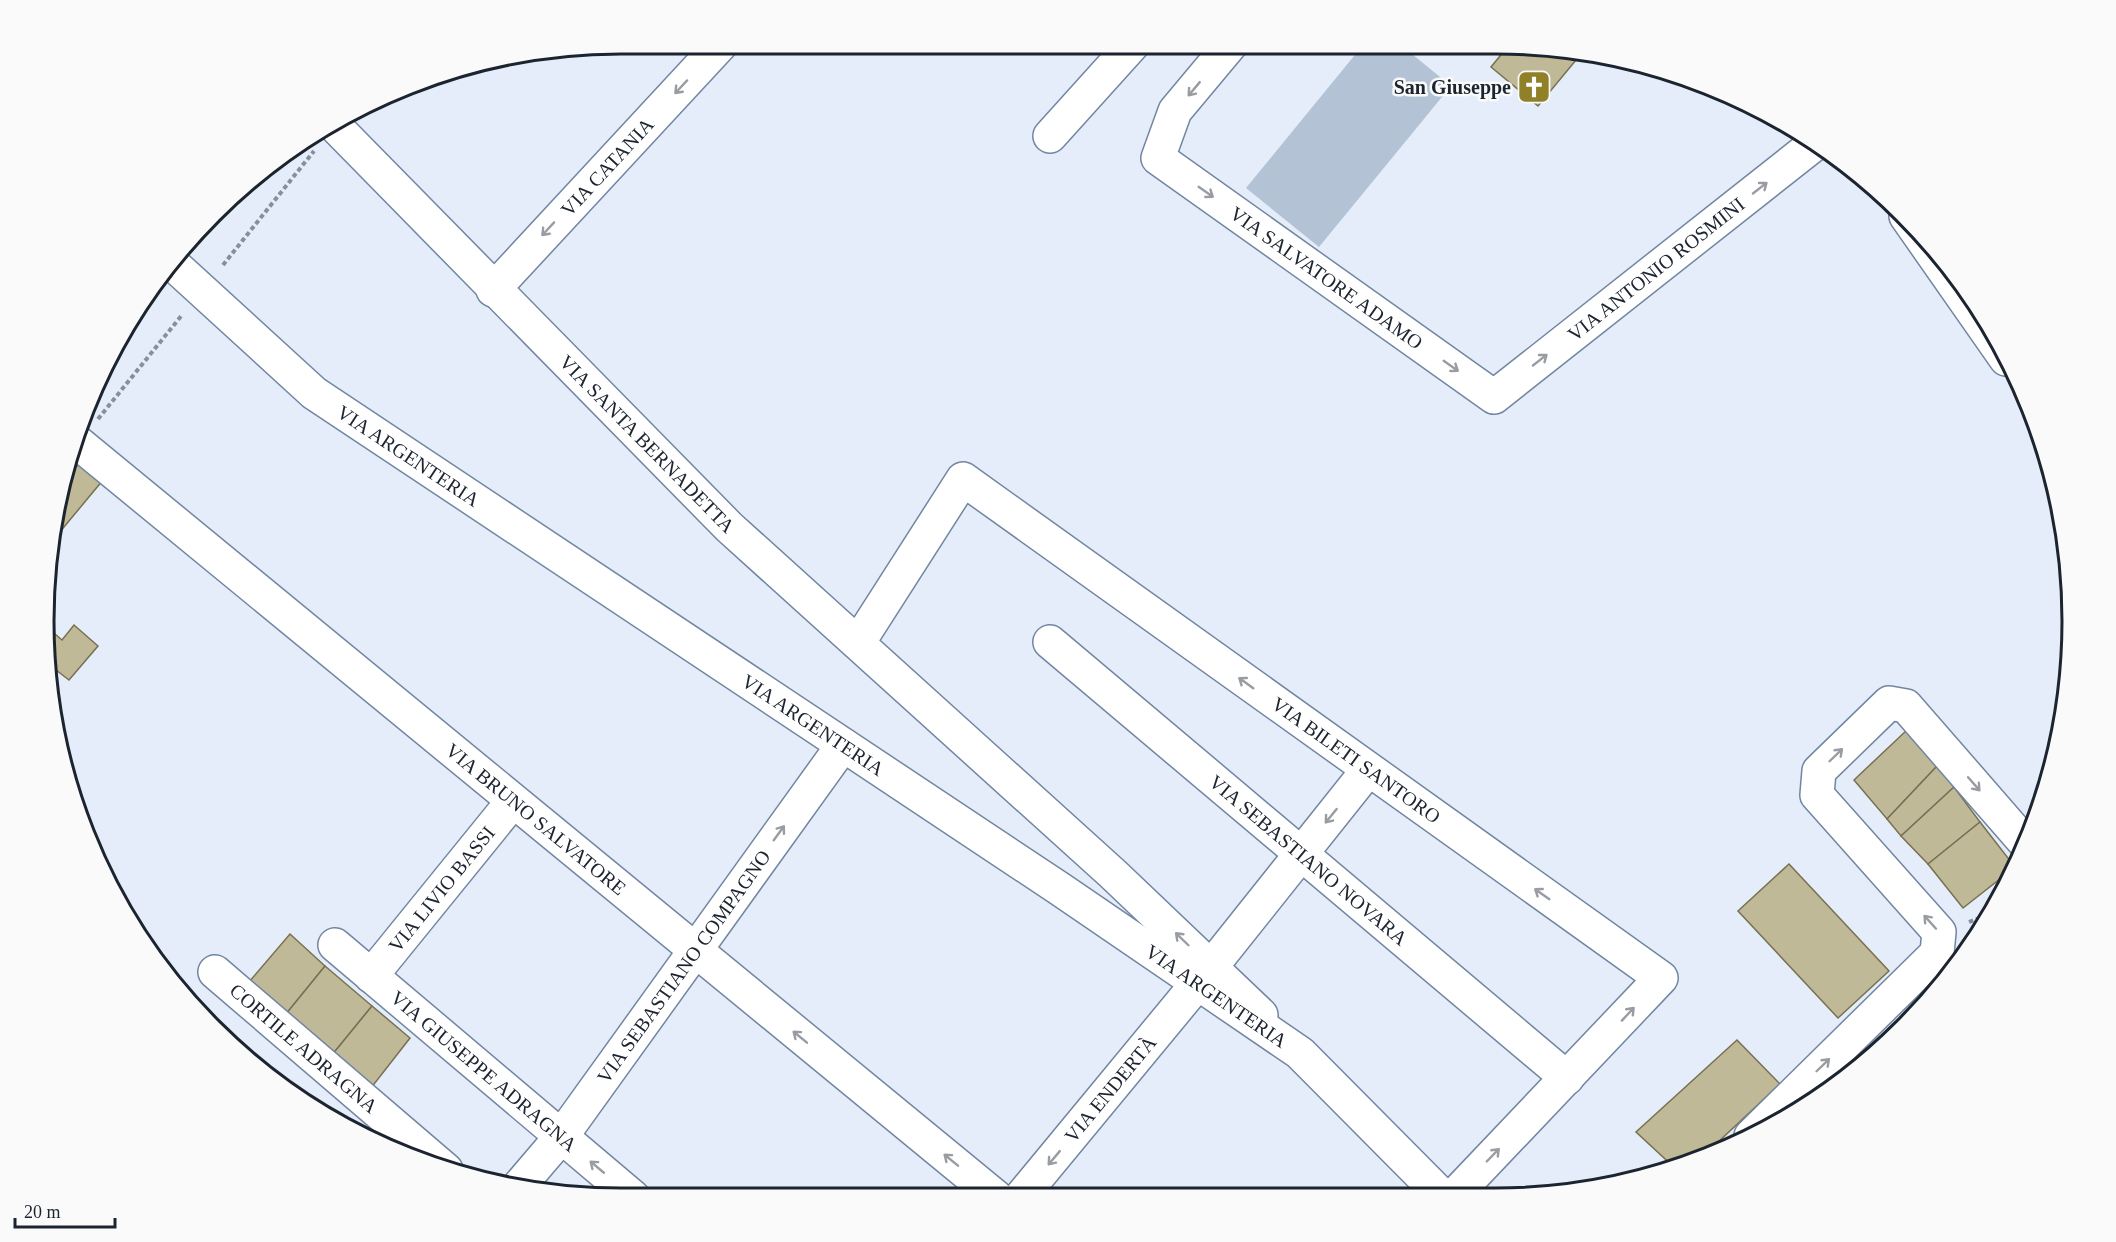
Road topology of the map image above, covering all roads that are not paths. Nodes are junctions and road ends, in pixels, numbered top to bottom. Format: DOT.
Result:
graph roads {
  1 [pos="712,54"];
  2 [pos="1124,54"];
  3 [pos="1223,54"];
  4 [pos="338,129"];
  5 [pos="1050,136"];
  6 [pos="1808,149"];
  7 [pos="177,268"];
  8 [pos="493,290"];
  9 [pos="1494,396"];
  10 [pos="82,446"];
  11 [pos="1050,642"];
  12 [pos="858,643"];
  13 [pos="843,745"];
  14 [pos="1368,770"];
  15 [pos="513,801"];
  16 [pos="2020,836"];
  17 [pos="1090,853"];
  18 [pos="1301,854"];
  19 [pos="1060,888"];
  20 [pos="335,945"];
  21 [pos="694,950"];
  22 [pos="215,972"];
  23 [pos="1204,975"];
  24 [pos="371,976"];
  25 [pos="1567,1078"];
  26 [pos="1772,1115"];
  27 [pos="561,1137"];
  28 [pos="427,1153"];
  29 [pos="525,1179"];
  30 [pos="622,1188"];
  31 [pos="985,1188"];
  32 [pos="1028,1188"];
  33 [pos="1434,1188"];
  34 [pos="1462,1188"];
  1 -- 8 [label="street, VIA CATANIA, one-way"];
  2 -- 5 [label="street"];
  3 -- 9 [label="street, VIA SALVATORE ADAMO, one-way"];
  4 -- 8 [label="street, VIA SANTA BERNADETTA"];
  9 -- 6 [label="street, VIA ANTONIO ROSMINI, one-way"];
  7 -- 13 [label="street, VIA ARGENTERIA"];
  8 -- 12 [label="street, VIA SANTA BERNADETTA"];
  10 -- 15 [label="street, VIA BRUNO SALVATORE"];
  11 -- 18 [label="street, VIA SEBASTIANO NOVARA"];
  14 -- 12 [label="street, VIA BILETI SANTORO, one-way"];
  12 -- 17 [label="street, VIA SANTA BERNADETTA"];
  13 -- 19 [label="street, VIA ARGENTERIA"];
  21 -- 13 [label="street, VIA SEBASTIANO COMPAGNO, one-way"];
  14 -- 18 [label="street, VIA ENDERTÀ, one-way"];
  25 -- 14 [label="street, VIA BILETI SANTORO, one-way"];
  15 -- 21 [label="street, VIA BRUNO SALVATORE"];
  15 -- 24 [label="street, VIA LIVIO BASSI"];
  26 -- 16 [label="street, one-way"];
  17 -- 19 [label="street"];
  23 -- 17 [label="street, VIA SANTA BERNADETTA, one-way"];
  18 -- 23 [label="street, VIA ENDERTÀ"];
  18 -- 25 [label="street, VIA SEBASTIANO NOVARA"];
  19 -- 23 [label="street, VIA ARGENTERIA"];
  20 -- 24 [label="street, VIA GIUSEPPE ADRAGNA"];
  21 -- 27 [label="street, VIA SEBASTIANO COMPAGNO"];
  31 -- 21 [label="street, VIA BRUNO SALVATORE, one-way"];
  22 -- 28 [label="street, CORTILE ADRAGNA"];
  23 -- 32 [label="street, VIA ENDERTÀ, one-way"];
  23 -- 33 [label="street, VIA ARGENTERIA"];
  24 -- 27 [label="street, VIA GIUSEPPE ADRAGNA"];
  34 -- 25 [label="street, VIA BILETI SANTORO, one-way"];
  27 -- 29 [label="street, VIA SEBASTIANO COMPAGNO"];
  30 -- 27 [label="street, VIA GIUSEPPE ADRAGNA, one-way"];
}
